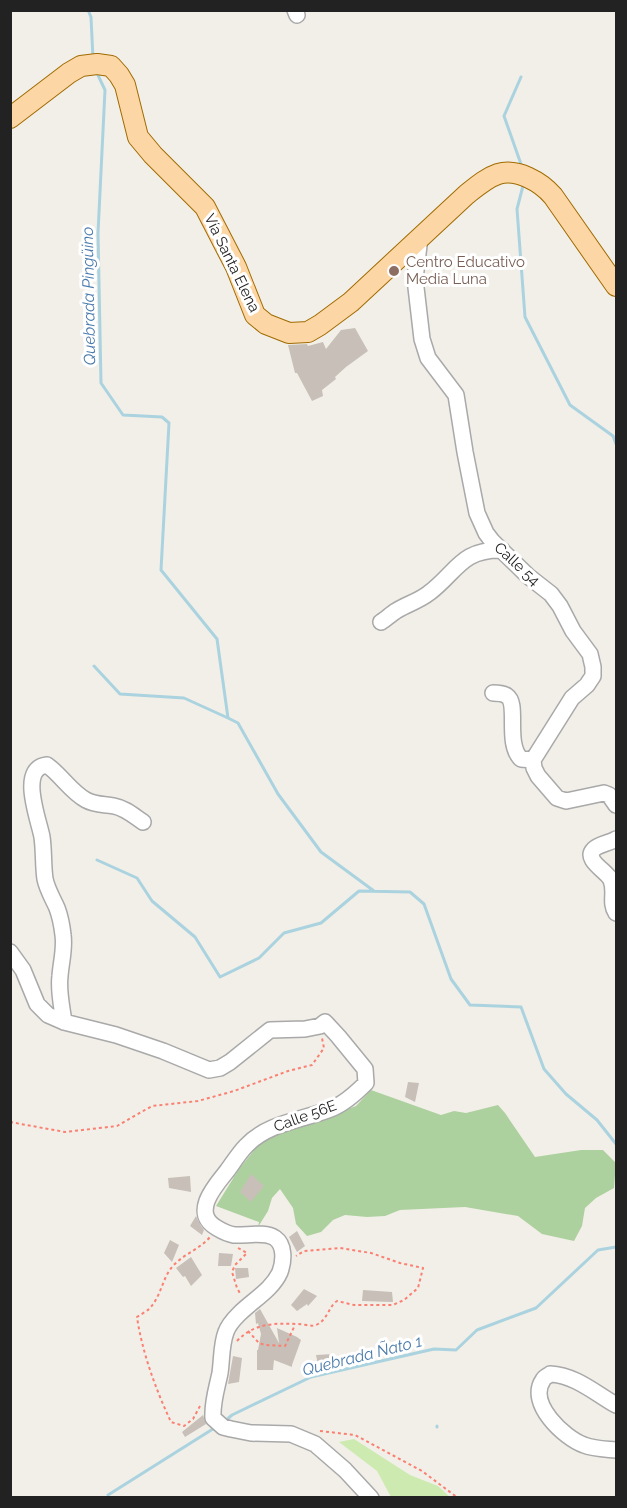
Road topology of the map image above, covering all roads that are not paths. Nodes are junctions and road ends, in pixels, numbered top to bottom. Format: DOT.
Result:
graph roads {
  1 [pos="10,118"];
  2 [pos="420,237"];
  3 [pos="616,286"];
  4 [pos="502,550"];
  5 [pos="381,622"];
  6 [pos="493,693"];
  7 [pos="533,760"];
  8 [pos="616,805"];
  9 [pos="142,822"];
  10 [pos="616,839"];
  11 [pos="616,913"];
  12 [pos="10,952"];
  13 [pos="64,1022"];
  14 [pos="616,1405"];
  15 [pos="616,1450"];
  16 [pos="371,1497"];
  1 -- 2 [label="main road, Vía Santa Elena"];
  2 -- 3 [label="main road, Vía Santa Elena"];
  2 -- 4 [label="street, Calle 54"];
  4 -- 5 [label="street"];
  4 -- 7 [label="street, Calle 54"];
  6 -- 7 [label="street"];
  7 -- 8 [label="street"];
  9 -- 13 [label="street"];
  10 -- 11 [label="street"];
  12 -- 13 [label="street"];
  13 -- 16 [label="street, Calle 56E"];
  14 -- 15 [label="street"];
}
